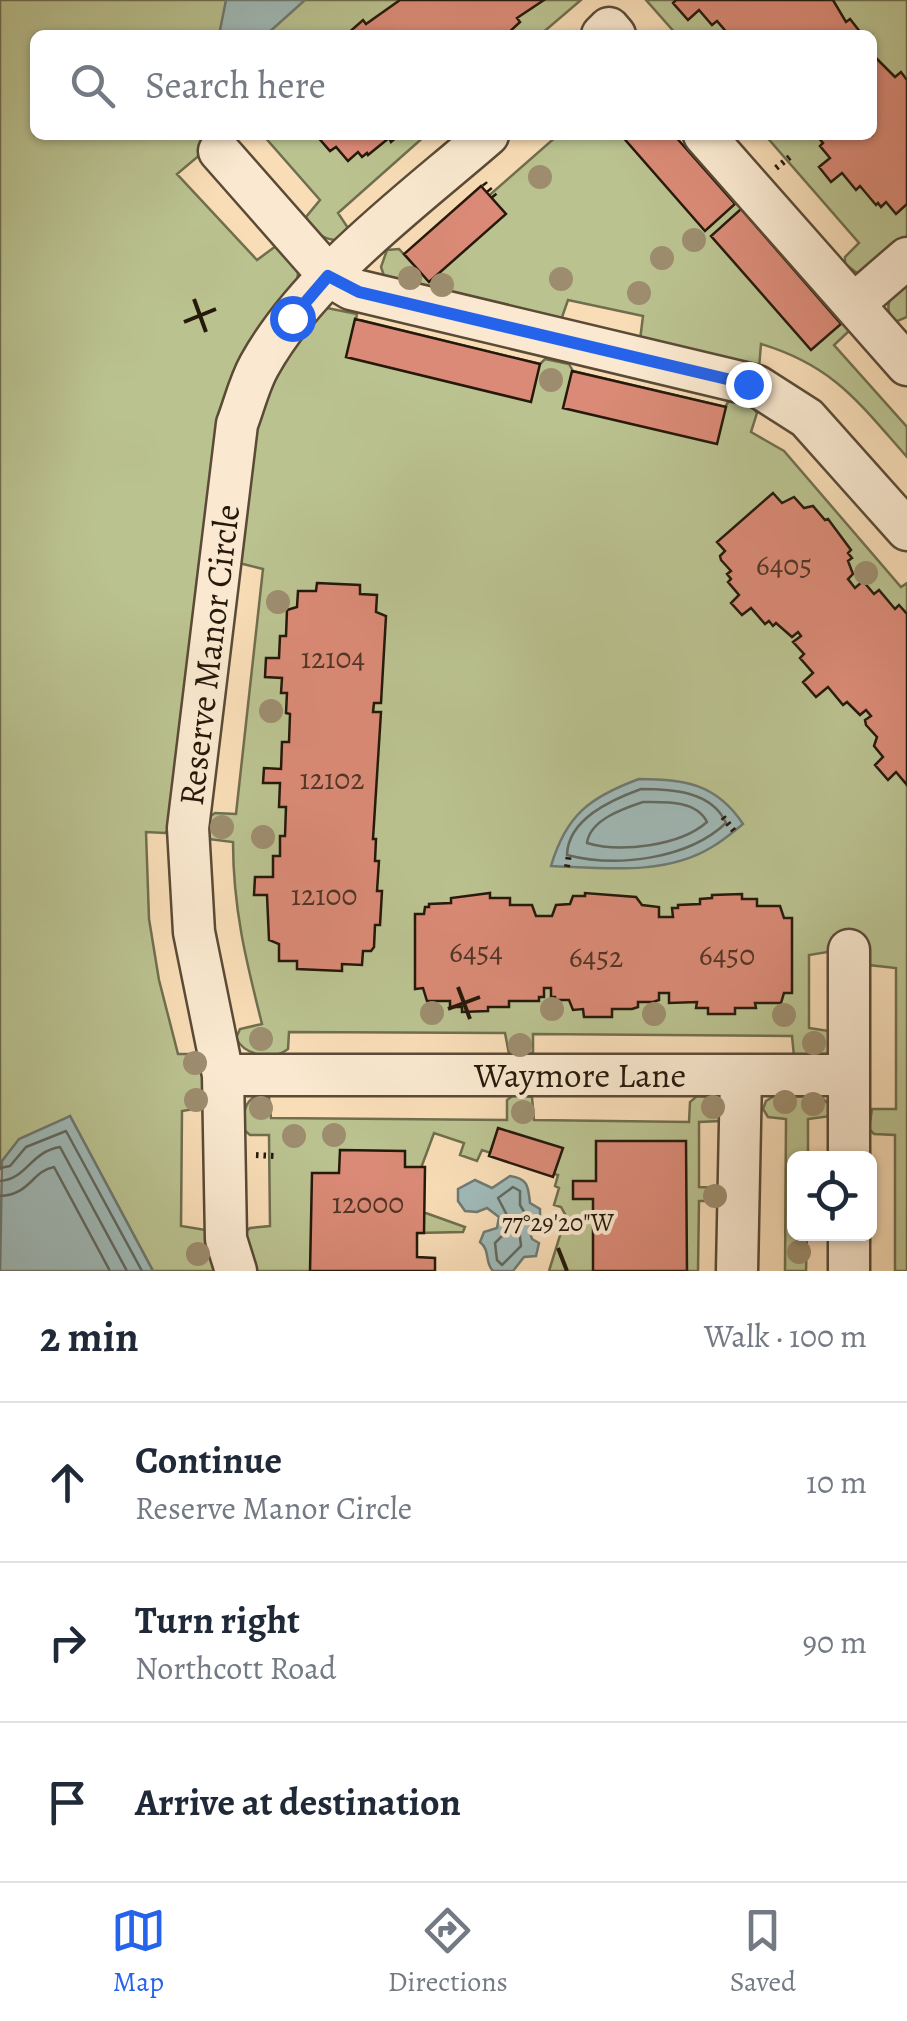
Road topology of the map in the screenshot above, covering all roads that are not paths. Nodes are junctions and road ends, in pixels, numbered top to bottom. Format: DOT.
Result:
graph roads {
  1 [pos="482,140"];
  2 [pos="708,140"];
  3 [pos="219,151"];
  4 [pos="907,258"];
  5 [pos="328,276"];
  6 [pos="854,303"];
  7 [pos="907,365"];
  8 [pos="907,530"];
  9 [pos="849,950"];
  10 [pos="223,1075"];
  11 [pos="741,1075"];
  12 [pos="849,1075"];
  13 [pos="849,1151"];
  14 [pos="849,1241"];
  15 [pos="236,1271"];
  16 [pos="737,1271"];
  17 [pos="849,1271"];
  1 -- 5 [label="street, Reserve Manor Circle"];
  2 -- 6 [label="street"];
  3 -- 5 [label="street"];
  4 -- 6 [label="street"];
  5 -- 8 [label="street"];
  5 -- 10 [label="street, Reserve Manor Circle"];
  6 -- 7 [label="street"];
  9 -- 12 [label="street"];
  10 -- 11 [label="street, Waymore Lane"];
  10 -- 15 [label="street, Reserve Manor Circle"];
  11 -- 12 [label="street, Waymore Lane"];
  11 -- 16 [label="street"];
  12 -- 13 [label="street"];
  14 -- 17 [label="street"];
}
